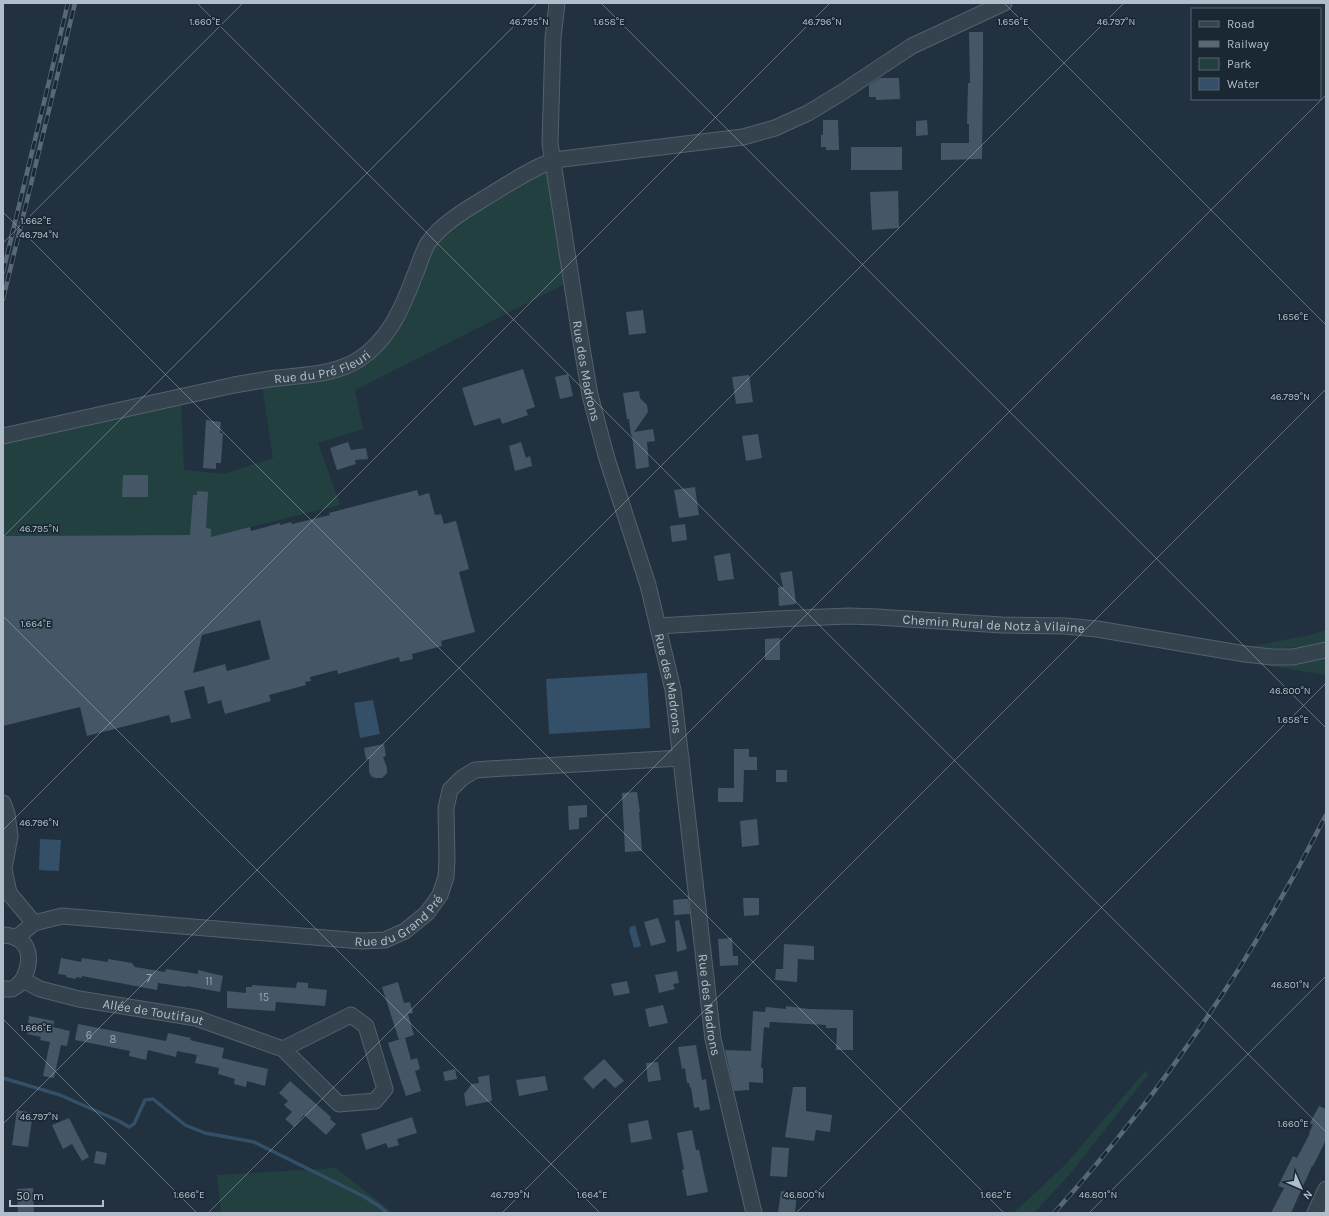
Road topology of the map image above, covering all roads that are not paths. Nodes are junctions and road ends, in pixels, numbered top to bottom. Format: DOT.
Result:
graph roads {
  1 [pos="558,3"];
  2 [pos="1004,3"];
  3 [pos="554,160"];
  4 [pos="3,436"];
  5 [pos="658,626"];
  6 [pos="1326,650"];
  7 [pos="680,758"];
  8 [pos="3,802"];
  9 [pos="34,923"];
  10 [pos="10,936"];
  11 [pos="23,980"];
  12 [pos="3,989"];
  13 [pos="283,1049"];
  14 [pos="1326,1189"];
  15 [pos="754,1213"];
  16 [pos="1315,1213"];
  1 -- 3 [label="street, Rue des Madrons"];
  2 -- 3 [label="street, Rue du Pré Fleuri"];
  3 -- 4 [label="street, Rue du Pré Fleuri"];
  3 -- 5 [label="street, Rue des Madrons"];
  5 -- 6 [label="street, Chemin Rural de Notz à Vilaine"];
  5 -- 7 [label="street, Rue des Madrons"];
  7 -- 9 [label="street, Rue du Grand Pré"];
  7 -- 15 [label="street, Rue des Madrons"];
  8 -- 9 [label="street"];
  9 -- 10 [label="street, Rue du Grand Pré"];
  10 -- 11 [label="street"];
  11 -- 12 [label="street"];
  11 -- 13 [label="street, Allée de Toutifaut"];
  13 -- 13 [label="street, Allée de Toutifaut"];
  14 -- 16 [label="street"];
}
